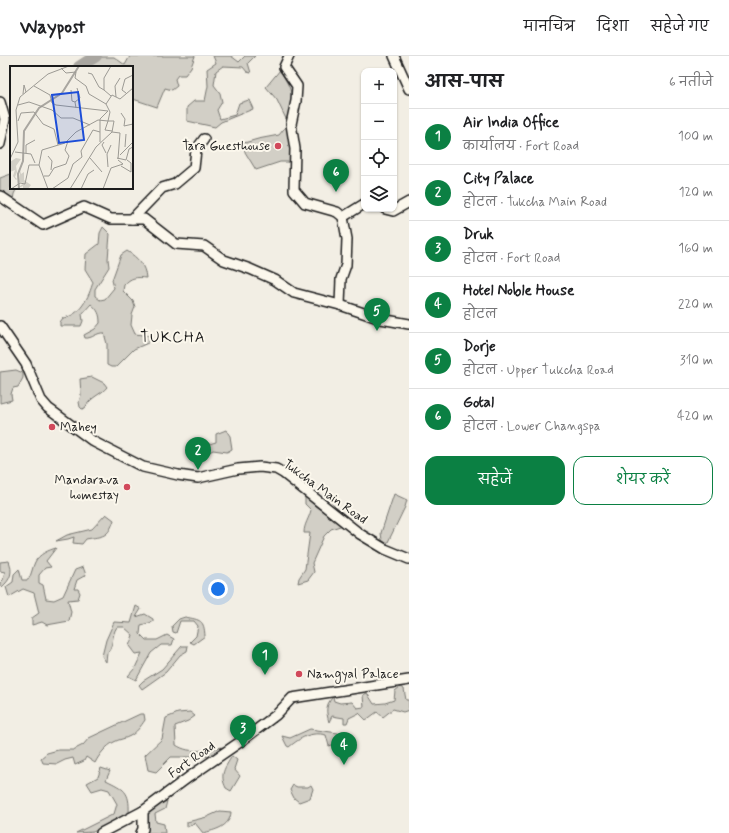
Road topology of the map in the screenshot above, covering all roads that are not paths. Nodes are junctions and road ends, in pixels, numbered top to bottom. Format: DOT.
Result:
graph roads {
  1 [pos="289,56"];
  2 [pos="394,56"];
  3 [pos="409,89"];
  4 [pos="1,105"];
  5 [pos="204,139"];
  6 [pos="0,144"];
  7 [pos="0,196"];
  8 [pos="409,202"];
  9 [pos="361,206"];
  10 [pos="397,209"];
  11 [pos="343,217"];
  12 [pos="132,219"];
  13 [pos="340,305"];
  14 [pos="409,324"];
  15 [pos="0,326"];
  16 [pos="409,559"];
  17 [pos="409,680"];
  18 [pos="143,811"];
  19 [pos="101,833"];
  20 [pos="141,833"];
  1 -- 11 [label="street"];
  2 -- 3 [label="street"];
  4 -- 6 [label="street"];
  5 -- 12 [label="street"];
  7 -- 12 [label="street"];
  8 -- 10 [label="street"];
  9 -- 11 [label="street"];
  11 -- 13 [label="street"];
  12 -- 13 [label="street"];
  13 -- 14 [label="street"];
  15 -- 16 [label="street, Tukcha Main Road"];
  17 -- 18 [label="street, Fort Road"];
  18 -- 19 [label="street, Fort Road"];
  18 -- 20 [label="street"];
}
